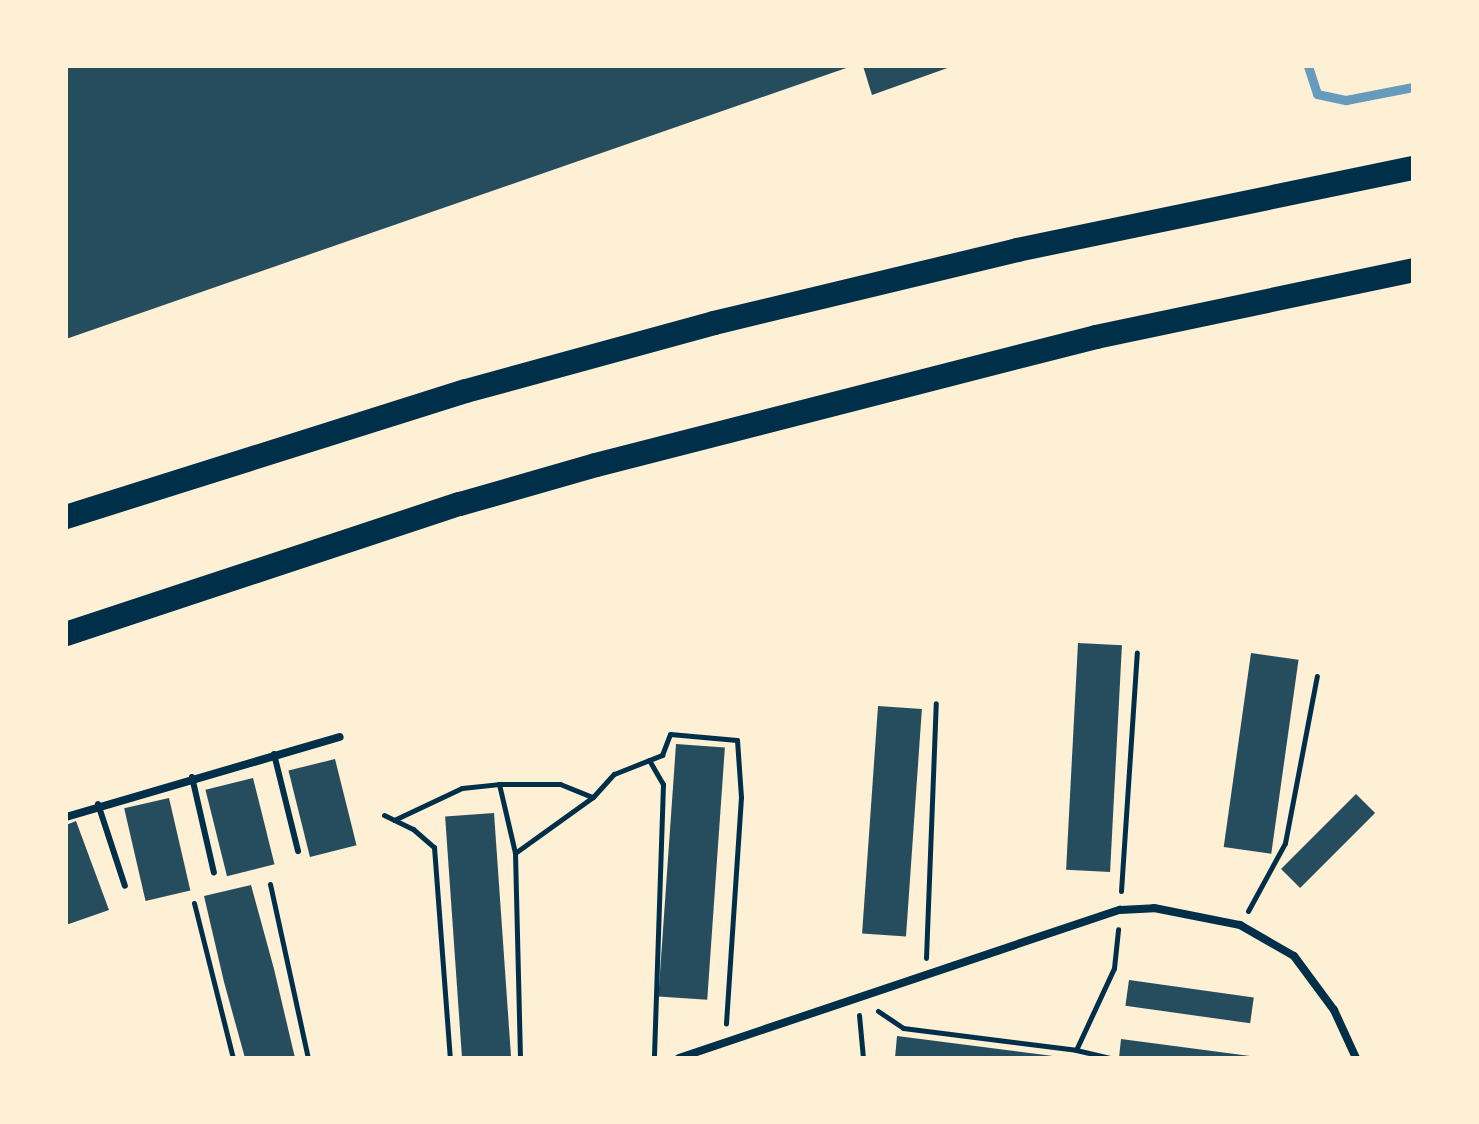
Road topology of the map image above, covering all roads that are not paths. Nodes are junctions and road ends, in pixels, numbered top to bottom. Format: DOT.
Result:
graph roads {
  1 [pos="1413,168"];
  2 [pos="1413,270"];
  3 [pos="66,517"];
  4 [pos="66,634"];
  5 [pos="340,737"];
  6 [pos="274,754"];
  7 [pos="192,777"];
  8 [pos="98,804"];
  9 [pos="66,817"];
  10 [pos="298,851"];
  11 [pos="214,873"];
  12 [pos="125,886"];
  13 [pos="679,1058"];
  14 [pos="1356,1058"];
  1 -- 3 [label="highway"];
  2 -- 4 [label="highway"];
  5 -- 6 [label="street"];
  6 -- 7 [label="street"];
  6 -- 10 [label="lane"];
  7 -- 8 [label="street"];
  7 -- 11 [label="lane"];
  8 -- 9 [label="street"];
  8 -- 12 [label="lane"];
  13 -- 14 [label="street"];
}
